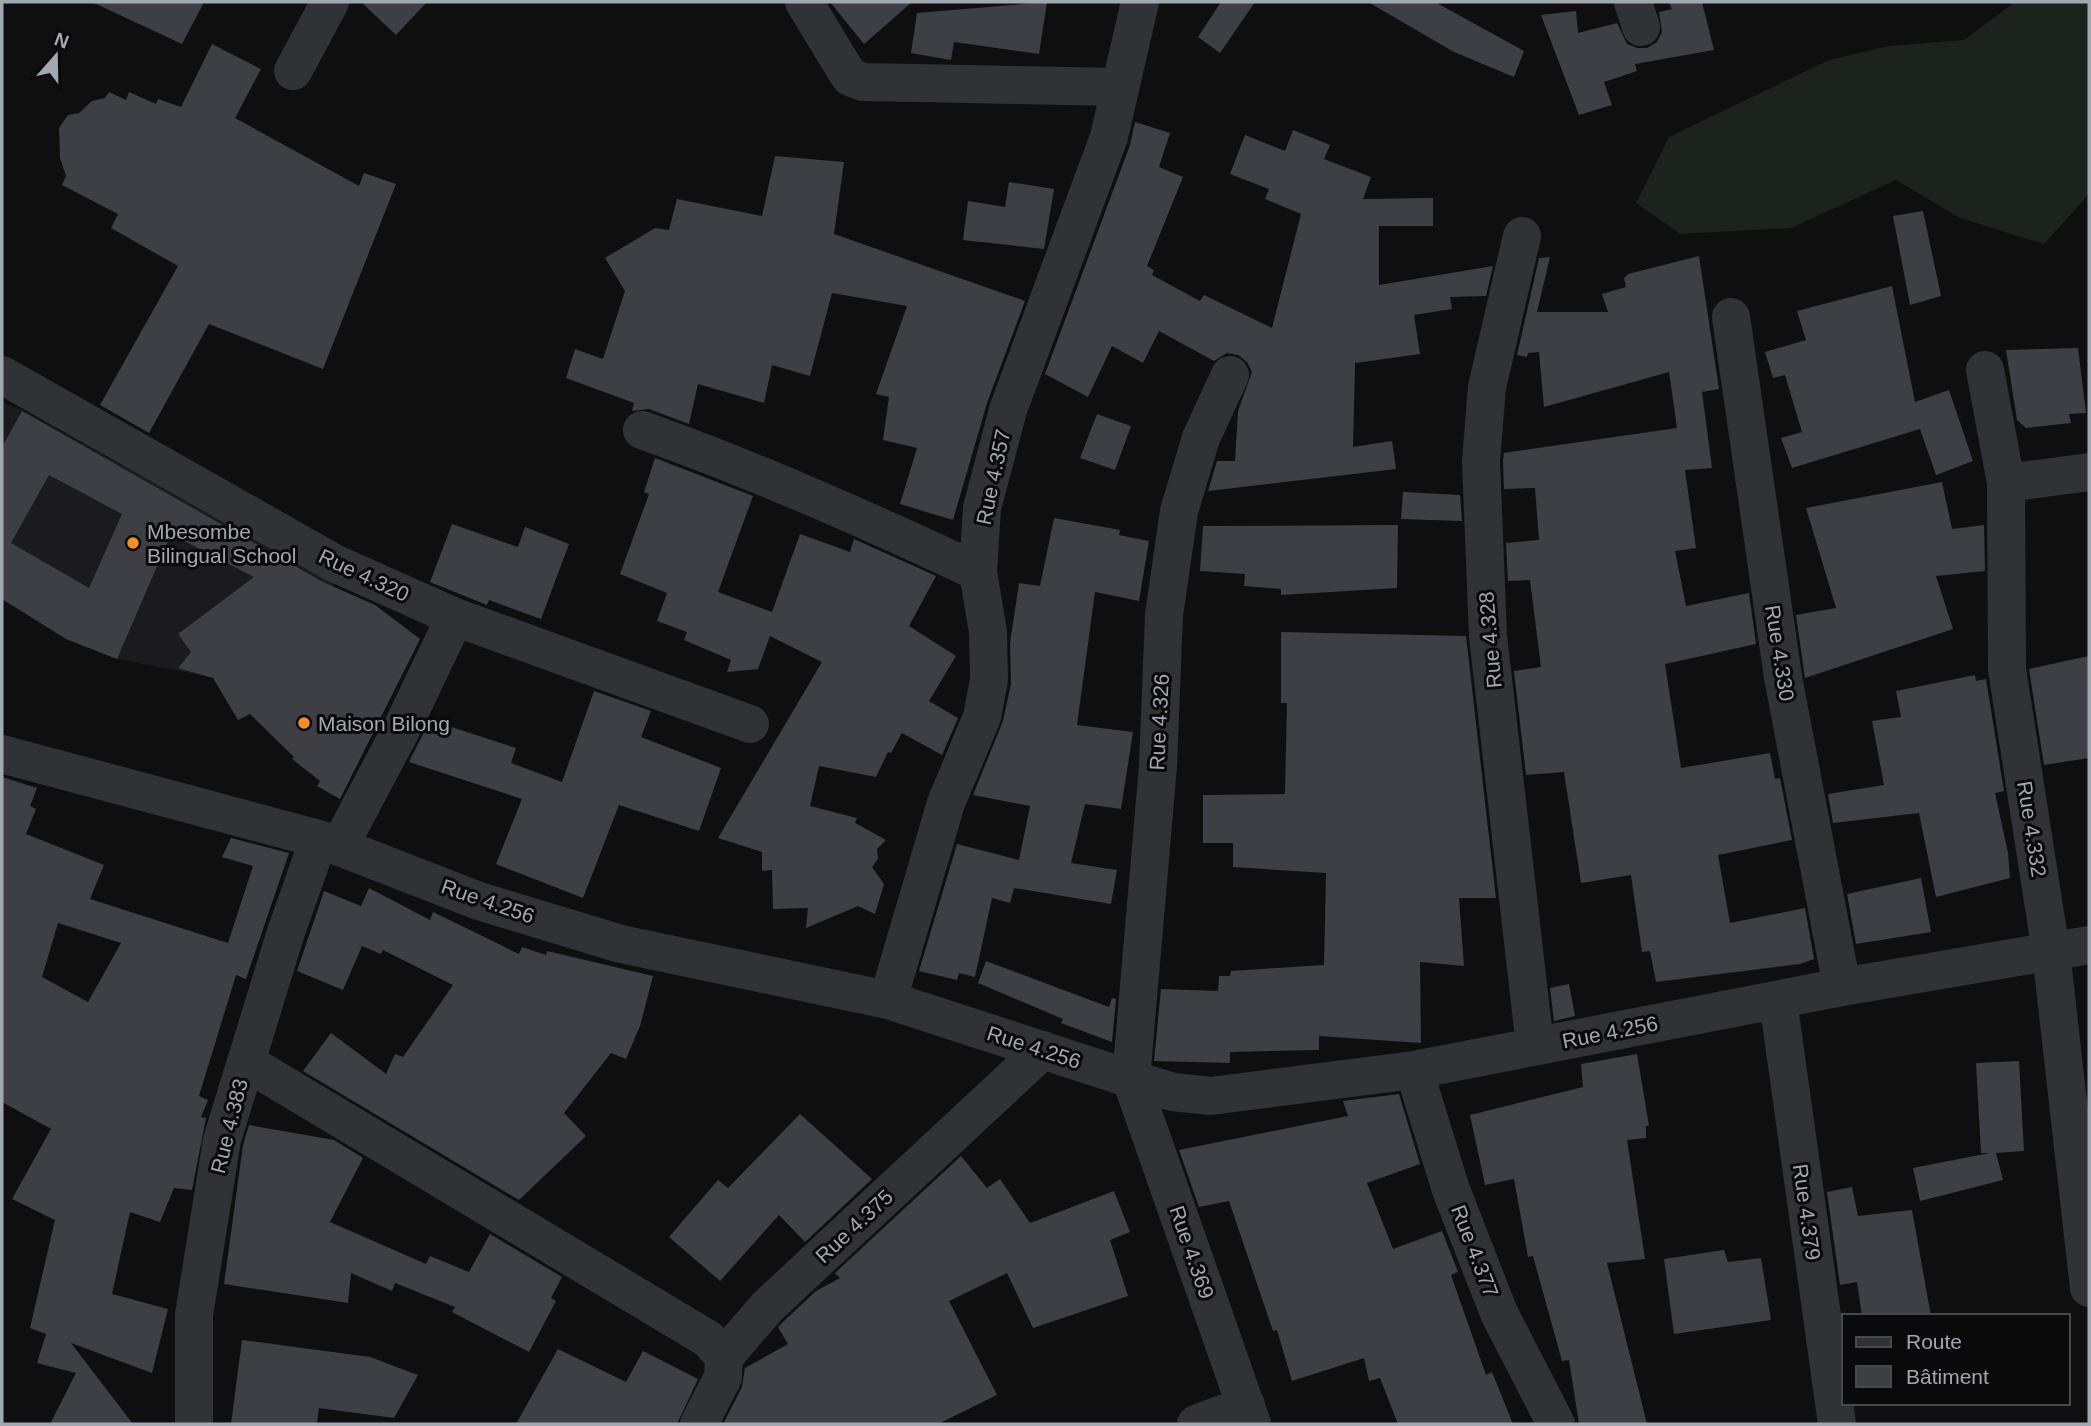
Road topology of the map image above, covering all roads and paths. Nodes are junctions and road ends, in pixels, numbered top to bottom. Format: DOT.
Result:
graph roads {
  1 [pos="331,2"];
  2 [pos="804,2"];
  3 [pos="1140,2"];
  4 [pos="293,71"];
  5 [pos="1119,87"];
  6 [pos="1522,236"];
  7 [pos="1731,317"];
  8 [pos="1985,370"];
  9 [pos="2,375"];
  10 [pos="1230,375"];
  11 [pos="642,430"];
  12 [pos="2089,472"];
  13 [pos="2006,483"];
  14 [pos="978,572"];
  15 [pos="455,617"];
  16 [pos="750,724"];
  17 [pos="2,754"];
  18 [pos="329,843"];
  19 [pos="2089,945"];
  20 [pos="2051,952"];
  21 [pos="1842,987"];
  22 [pos="888,1000"];
  23 [pos="1778,1000"];
  24 [pos="1535,1046"];
  25 [pos="1043,1050"];
  26 [pos="246,1062"];
  27 [pos="1414,1070"];
  28 [pos="1131,1079"];
  29 [pos="2089,1288"];
  30 [pos="724,1357"];
  31 [pos="1249,1415"];
  32 [pos="194,1424"];
  33 [pos="699,1424"];
  34 [pos="1196,1424"];
  35 [pos="1556,1424"];
  36 [pos="1837,1424"];
  1 -- 4 [label="street"];
  2 -- 5 [label="street"];
  3 -- 5 [label="street, Rue 4.357"];
  5 -- 14 [label="street, Rue 4.357"];
  6 -- 24 [label="street, Rue 4.328"];
  7 -- 21 [label="street, Rue 4.330"];
  8 -- 13 [label="street, Rue 4.332"];
  9 -- 15 [label="street, Rue 4.320"];
  10 -- 28 [label="street, Rue 4.326"];
  11 -- 14 [label="street"];
  12 -- 13 [label="street"];
  13 -- 20 [label="street, Rue 4.332"];
  14 -- 22 [label="street, Rue 4.357"];
  15 -- 16 [label="street, Rue 4.320"];
  15 -- 18 [label="street, Rue 4.383"];
  17 -- 18 [label="street, Rue 4.256"];
  18 -- 22 [label="street, Rue 4.256"];
  18 -- 26 [label="street, Rue 4.383"];
  19 -- 20 [label="street, Rue 4.256"];
  20 -- 21 [label="street, Rue 4.256"];
  20 -- 29 [label="street, Rue 4.332"];
  21 -- 23 [label="street, Rue 4.256"];
  22 -- 25 [label="street, Rue 4.256"];
  23 -- 24 [label="street, Rue 4.256"];
  23 -- 36 [label="street, Rue 4.379"];
  24 -- 27 [label="street, Rue 4.256"];
  25 -- 28 [label="street, Rue 4.256"];
  25 -- 30 [label="street, Rue 4.375"];
  26 -- 30 [label="street"];
  26 -- 32 [label="street, Rue 4.383"];
  27 -- 28 [label="street, Rue 4.256"];
  27 -- 35 [label="street, Rue 4.377"];
  28 -- 31 [label="street, Rue 4.369"];
  30 -- 33 [label="street, Rue 4.375"];
  31 -- 34 [label="street"];
}
